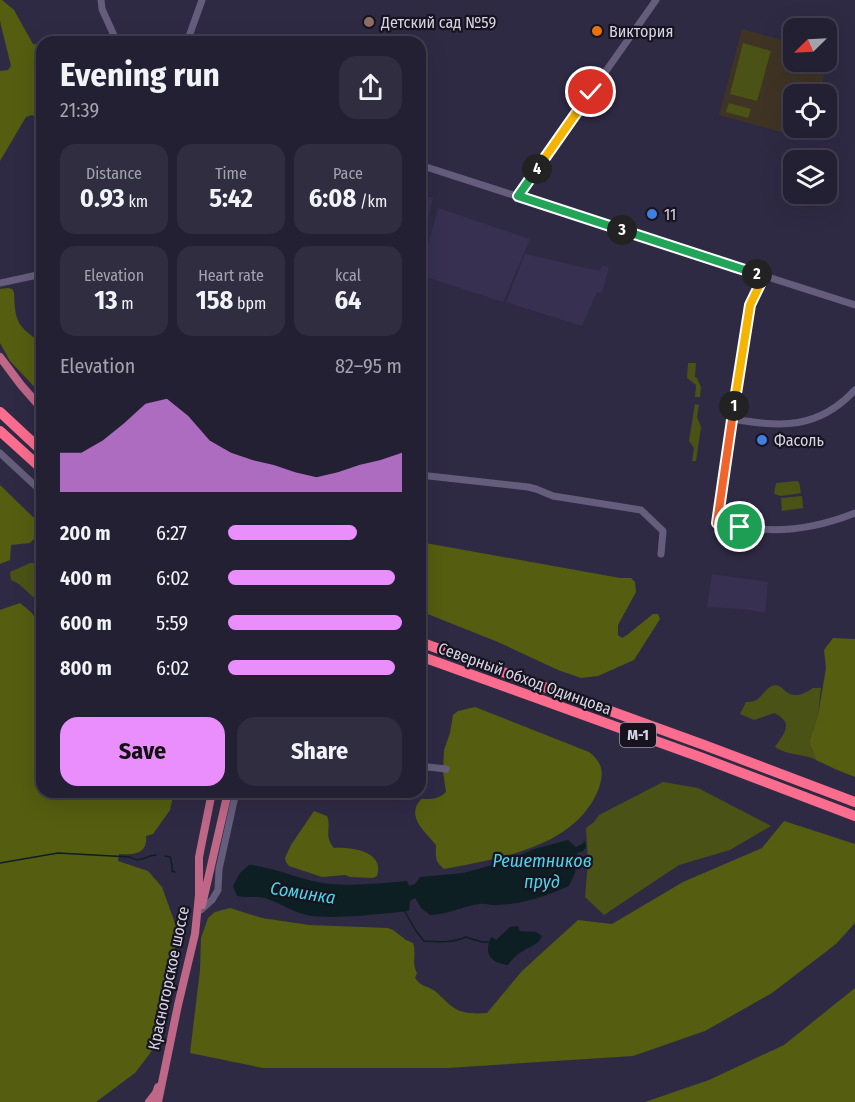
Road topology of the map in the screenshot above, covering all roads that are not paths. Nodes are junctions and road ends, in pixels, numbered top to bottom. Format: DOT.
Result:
graph roads {
  1 [pos="101,0"];
  2 [pos="202,0"];
  3 [pos="656,0"];
  4 [pos="114,36"];
  5 [pos="189,36"];
  6 [pos="426,167"];
  7 [pos="518,196"];
  8 [pos="36,275"];
  9 [pos="764,276"];
  10 [pos="0,283"];
  11 [pos="855,305"];
  12 [pos="0,357"];
  13 [pos="855,390"];
  14 [pos="36,396"];
  15 [pos="36,402"];
  16 [pos="0,412"];
  17 [pos="732,419"];
  18 [pos="0,431"];
  19 [pos="36,445"];
  20 [pos="0,453"];
  21 [pos="36,463"];
  22 [pos="426,476"];
  23 [pos="36,486"];
  24 [pos="855,513"];
  25 [pos="661,554"];
  26 [pos="426,644"];
  27 [pos="426,658"];
  28 [pos="426,768"];
  29 [pos="446,769"];
  30 [pos="211,798"];
  31 [pos="227,798"];
  32 [pos="235,798"];
  33 [pos="855,802"];
  34 [pos="855,816"];
  35 [pos="201,910"];
  36 [pos="195,934"];
  37 [pos="152,1102"];
  1 -- 4 [label="street"];
  2 -- 5 [label="street"];
  3 -- 7 [label="street"];
  6 -- 7 [label="street"];
  7 -- 9 [label="street"];
  8 -- 10 [label="street"];
  9 -- 11 [label="street"];
  9 -- 17 [label="street"];
  12 -- 14 [label="main road"];
  12 -- 15 [label="main road"];
  13 -- 17 [label="street"];
  16 -- 19 [label="highway"];
  17 -- 24 [label="street"];
  18 -- 21 [label="highway"];
  20 -- 23 [label="street"];
  22 -- 25 [label="street"];
  26 -- 33 [label="highway, Северный обход Одинцова / М-1"];
  27 -- 34 [label="highway, Северный обход Одинцова / М-1"];
  28 -- 29 [label="street"];
  30 -- 36 [label="main road, Красногорское шоссе"];
  31 -- 35 [label="main road"];
  32 -- 35 [label="street"];
  35 -- 36 [label="main road"];
  36 -- 37 [label="main road, Красногорское шоссе"];
}
